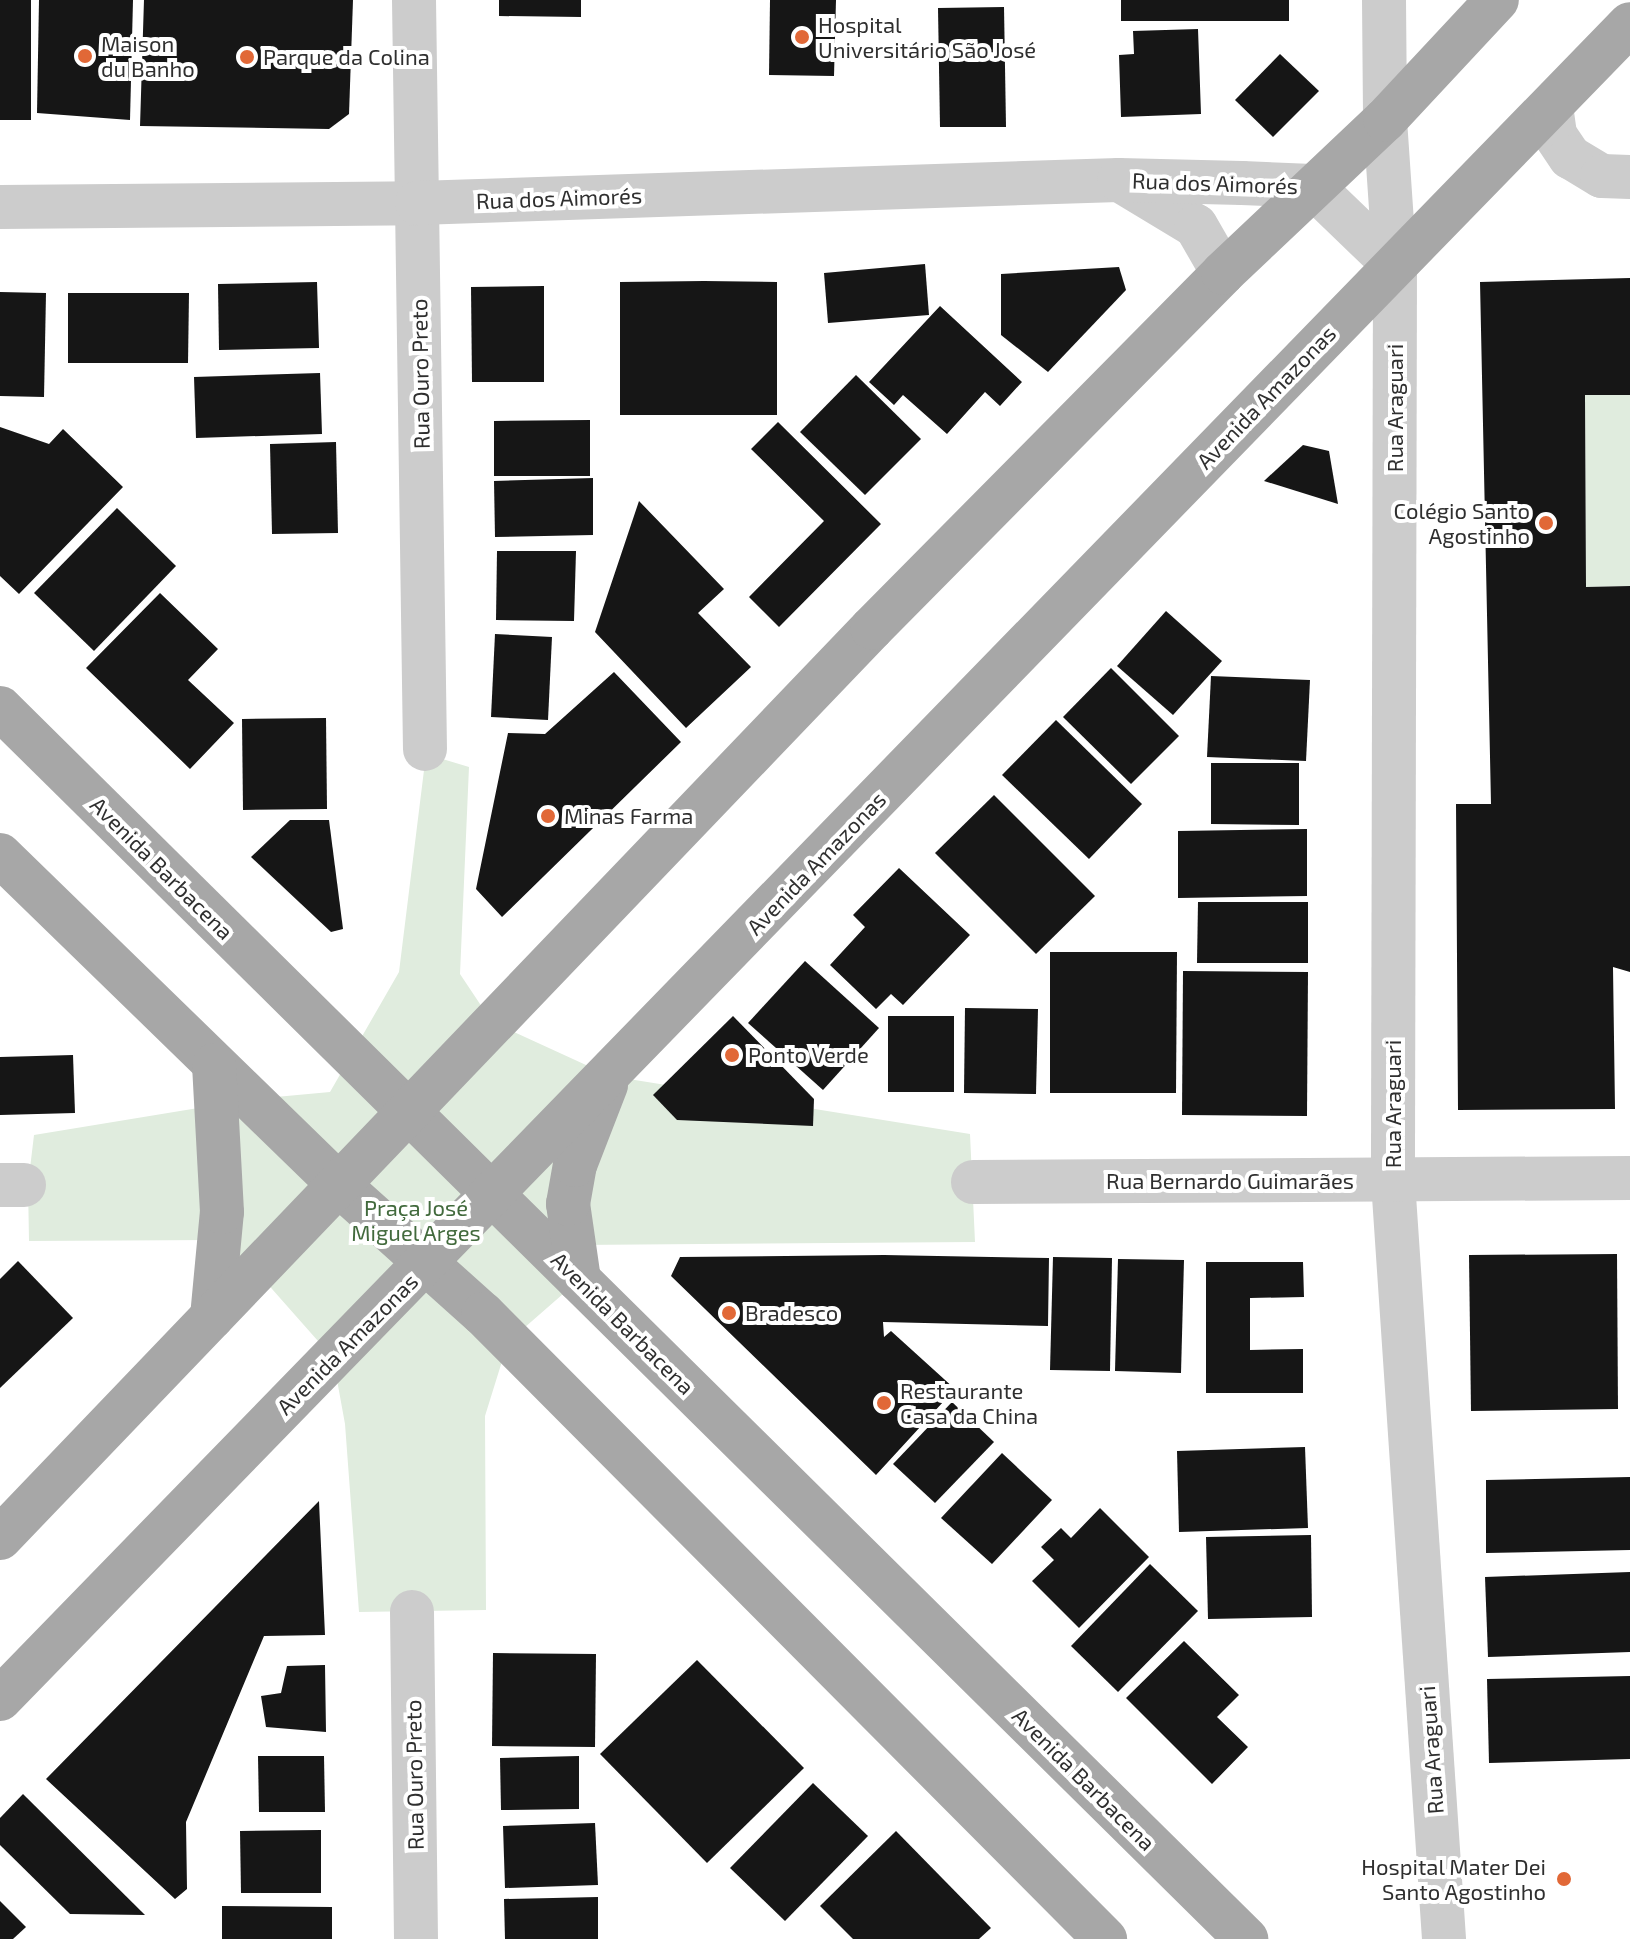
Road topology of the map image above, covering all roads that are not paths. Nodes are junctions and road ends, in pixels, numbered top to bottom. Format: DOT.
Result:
graph roads {
  1 [pos="414,0"];
  2 [pos="1384,0"];
  3 [pos="1497,0"];
  4 [pos="1630,24"];
  5 [pos="1551,106"];
  6 [pos="1385,120"];
  7 [pos="1630,177"];
  8 [pos="1119,180"];
  9 [pos="1312,186"];
  10 [pos="417,203"];
  11 [pos="0,207"];
  12 [pos="1395,266"];
  13 [pos="1223,273"];
  14 [pos="0,708"];
  15 [pos="425,749"];
  16 [pos="0,855"];
  17 [pos="214,1065"];
  18 [pos="610,1076"];
  19 [pos="410,1110"];
  20 [pos="1630,1178"];
  21 [pos="1393,1181"];
  22 [pos="973,1182"];
  23 [pos="339,1185"];
  24 [pos="492,1193"];
  25 [pos="428,1265"];
  26 [pos="579,1280"];
  27 [pos="212,1317"];
  28 [pos="0,1538"];
  29 [pos="412,1612"];
  30 [pos="0,1699"];
  31 [pos="416,1939"];
  32 [pos="1105,1939"];
  33 [pos="1246,1939"];
  34 [pos="1444,1939"];
  1 -- 10 [label="street, Rua Ouro Preto"];
  2 -- 6 [label="street, Rua Araguari"];
  3 -- 6 [label="main road"];
  4 -- 5 [label="main road, Avenida Amazonas"];
  5 -- 7 [label="street"];
  5 -- 12 [label="main road, Avenida Amazonas"];
  6 -- 9 [label="main road"];
  6 -- 12 [label="street, Rua Araguari"];
  8 -- 9 [label="street, Rua dos Aimorés"];
  8 -- 10 [label="street, Rua dos Aimorés"];
  8 -- 13 [label="street, Rua dos Aimorés"];
  9 -- 12 [label="street"];
  9 -- 13 [label="main road"];
  10 -- 11 [label="street, Rua dos Aimorés"];
  10 -- 15 [label="street, Rua Ouro Preto"];
  12 -- 18 [label="main road, Avenida Amazonas"];
  12 -- 21 [label="street, Rua Araguari"];
  13 -- 19 [label="main road"];
  14 -- 19 [label="main road, Avenida Barbacena"];
  16 -- 17 [label="main road"];
  17 -- 23 [label="main road"];
  17 -- 27 [label="main road"];
  18 -- 24 [label="main road, Avenida Amazonas"];
  18 -- 26 [label="main road"];
  19 -- 23 [label="main road"];
  19 -- 24 [label="main road, Avenida Barbacena"];
  20 -- 21 [label="street, Rua Bernardo Guimarães"];
  21 -- 22 [label="street, Rua Bernardo Guimarães"];
  21 -- 34 [label="street, Rua Araguari"];
  23 -- 25 [label="main road"];
  23 -- 27 [label="main road"];
  24 -- 25 [label="main road, Avenida Amazonas"];
  24 -- 26 [label="main road, Avenida Barbacena"];
  25 -- 30 [label="main road, Avenida Amazonas"];
  25 -- 32 [label="main road"];
  26 -- 33 [label="main road, Avenida Barbacena"];
  27 -- 28 [label="main road"];
  29 -- 31 [label="street, Rua Ouro Preto"];
}
